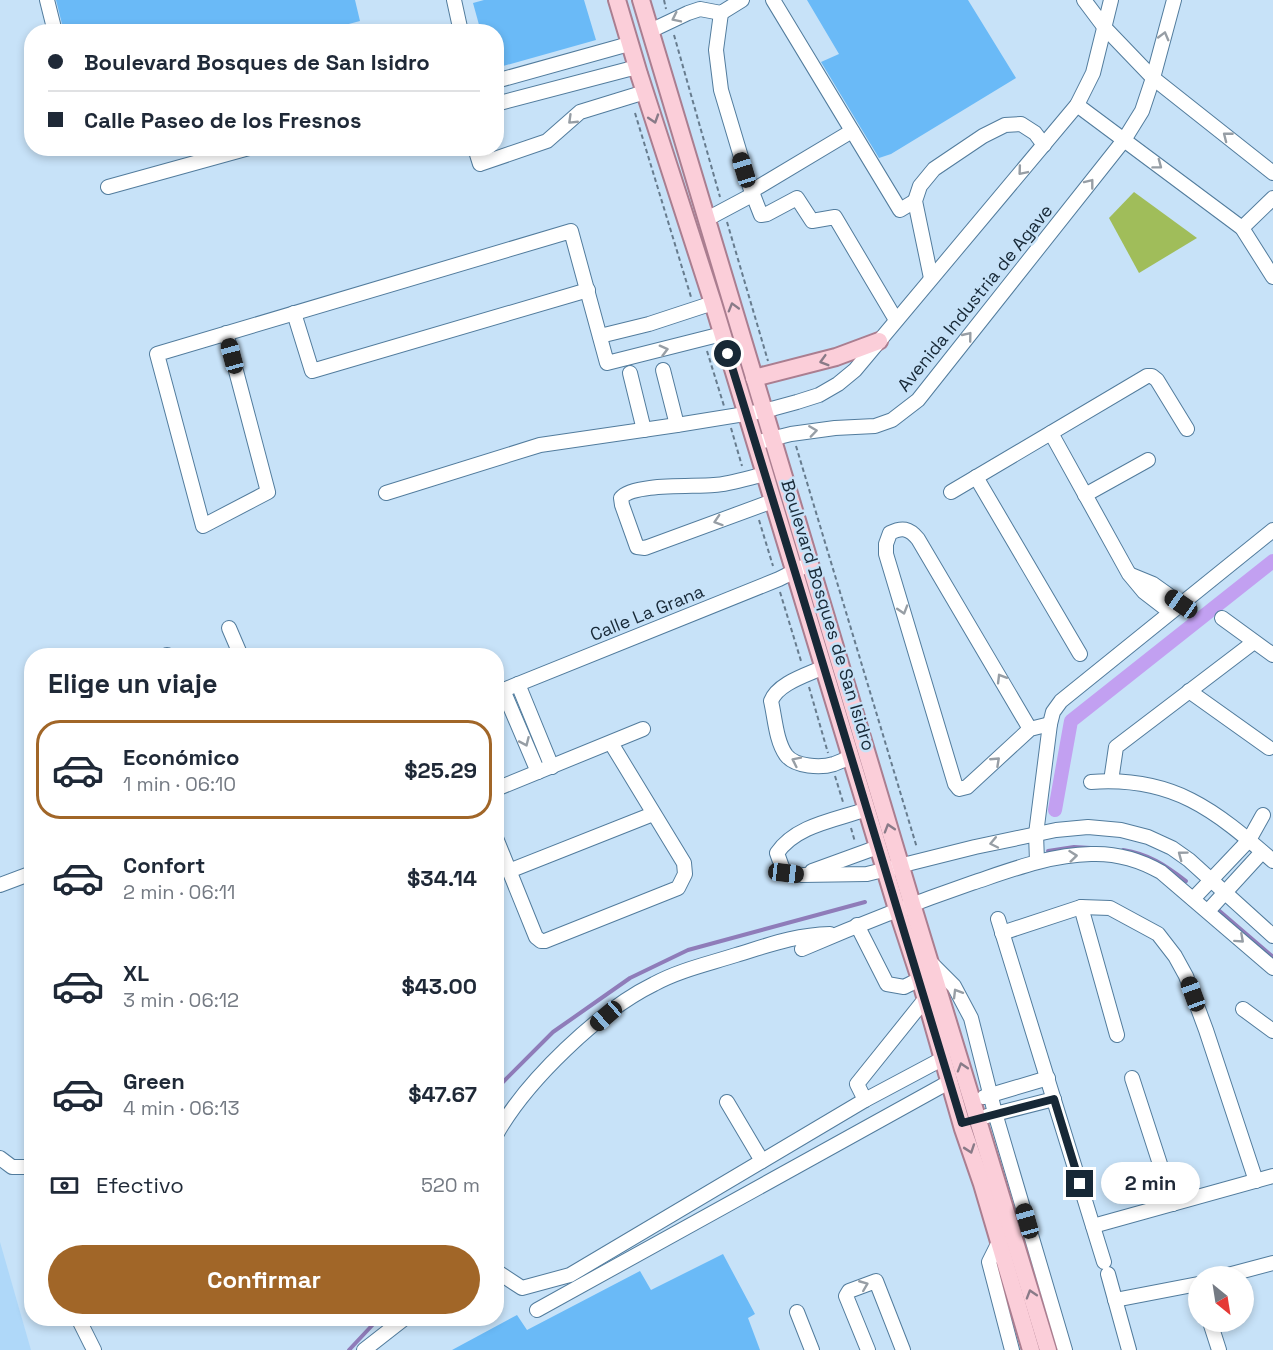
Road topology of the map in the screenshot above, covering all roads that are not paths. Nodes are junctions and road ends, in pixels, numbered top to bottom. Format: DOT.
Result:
graph roads {
  1 [pos="47,0"];
  2 [pos="454,0"];
  3 [pos="617,0"];
  4 [pos="641,0"];
  5 [pos="742,0"];
  6 [pos="1084,0"];
  7 [pos="1111,0"];
  8 [pos="1174,0"];
  9 [pos="776,5"];
  10 [pos="721,13"];
  11 [pos="53,24"];
  12 [pos="460,24"];
  13 [pos="1105,28"];
  14 [pos="650,31"];
  15 [pos="630,44"];
  16 [pos="637,67"];
  17 [pos="1153,78"];
  18 [pos="504,79"];
  19 [pos="638,94"];
  20 [pos="504,102"];
  21 [pos="1077,105"];
  22 [pos="852,131"];
  23 [pos="1124,140"];
  24 [pos="1044,145"];
  25 [pos="220,156"];
  26 [pos="478,156"];
  27 [pos="503,156"];
  28 [pos="504,156"];
  29 [pos="1273,172"];
  30 [pos="108,187"];
  31 [pos="752,190"];
  32 [pos="1273,198"];
  33 [pos="915,201"];
  34 [pos="706,215"];
  35 [pos="1242,228"];
  36 [pos="1273,277"];
  37 [pos="931,278"];
  38 [pos="588,290"];
  39 [pos="713,303"];
  40 [pos="294,313"];
  41 [pos="896,320"];
  42 [pos="226,333"];
  43 [pos="722,334"];
  44 [pos="600,336"];
  45 [pos="879,341"];
  46 [pos="663,370"];
  47 [pos="630,373"];
  48 [pos="754,378"];
  49 [pos="764,411"];
  50 [pos="747,414"];
  51 [pos="677,425"];
  52 [pos="1187,429"];
  53 [pos="644,430"];
  54 [pos="1051,433"];
  55 [pos="773,438"];
  56 [pos="755,443"];
  57 [pos="1148,460"];
  58 [pos="765,474"];
  59 [pos="976,477"];
  60 [pos="951,492"];
  61 [pos="386,493"];
  62 [pos="1085,495"];
  63 [pos="773,501"];
  64 [pos="1273,531"];
  65 [pos="802,568"];
  66 [pos="1175,608"];
  67 [pos="1222,618"];
  68 [pos="230,628"];
  69 [pos="1254,642"];
  70 [pos="238,648"];
  71 [pos="1080,654"];
  72 [pos="1273,656"];
  73 [pos="824,667"];
  74 [pos="518,684"];
  75 [pos="504,690"];
  76 [pos="1189,691"];
  77 [pos="504,700"];
  78 [pos="1050,724"];
  79 [pos="643,729"];
  80 [pos="1030,729"];
  81 [pos="611,743"];
  82 [pos="1269,748"];
  83 [pos="851,756"];
  84 [pos="552,766"];
  85 [pos="538,772"];
  86 [pos="1111,780"];
  87 [pos="1091,782"];
  88 [pos="504,786"];
  89 [pos="867,809"];
  90 [pos="653,814"];
  91 [pos="1263,815"];
  92 [pos="1036,834"];
  93 [pos="1249,840"];
  94 [pos="878,847"];
  95 [pos="1262,852"];
  96 [pos="504,858"];
  97 [pos="1037,861"];
  98 [pos="1273,861"];
  99 [pos="892,867"];
  100 [pos="509,871"];
  101 [pos="802,874"];
  102 [pos="24,876"];
  103 [pos="1211,880"];
  104 [pos="0,885"];
  105 [pos="1225,892"];
  106 [pos="1193,899"];
  107 [pos="904,907"];
  108 [pos="1081,907"];
  109 [pos="1208,911"];
  110 [pos="998,919"];
  111 [pos="857,925"];
  112 [pos="1002,933"];
  113 [pos="838,934"];
  114 [pos="1273,936"];
  115 [pos="802,949"];
  116 [pos="929,960"];
  117 [pos="1273,968"];
  118 [pos="920,980"];
  119 [pos="926,998"];
  120 [pos="1243,1009"];
  121 [pos="1273,1031"];
  122 [pos="1117,1035"];
  123 [pos="942,1059"];
  124 [pos="1048,1078"];
  125 [pos="1132,1078"];
  126 [pos="949,1082"];
  127 [pos="991,1095"];
  128 [pos="1054,1099"];
  129 [pos="865,1100"];
  130 [pos="727,1102"];
  131 [pos="964,1102"];
  132 [pos="995,1113"];
  133 [pos="504,1120"];
  134 [pos="970,1121"];
  135 [pos="0,1158"];
  136 [pos="762,1161"];
  137 [pos="24,1167"];
  138 [pos="1273,1176"];
  139 [pos="1256,1181"];
  140 [pos="1173,1204"];
  141 [pos="1093,1226"];
  142 [pos="999,1242"];
  143 [pos="1273,1263"];
  144 [pos="1254,1268"];
  145 [pos="504,1276"];
  146 [pos="1188,1287"];
  147 [pos="1115,1300"];
  148 [pos="537,1310"];
  149 [pos="797,1312"];
  150 [pos="82,1326"];
  151 [pos="395,1326"];
  152 [pos="1213,1332"];
  153 [pos="94,1350"];
  154 [pos="364,1350"];
  155 [pos="812,1350"];
  156 [pos="868,1350"];
  157 [pos="903,1350"];
  158 [pos="1012,1350"];
  159 [pos="1031,1350"];
  160 [pos="1048,1350"];
  161 [pos="1065,1350"];
  162 [pos="1129,1350"];
  163 [pos="1219,1350"];
  1 -- 11 [label="street"];
  2 -- 12 [label="street"];
  3 -- 15 [label="main road, Boulevard Bosques de San Isidro"];
  4 -- 14 [label="main road, Boulevard Bosques de San Isidro"];
  5 -- 10 [label="street"];
  6 -- 13 [label="street"];
  7 -- 13 [label="street"];
  17 -- 8 [label="street, Avenida Industria de Agave, one-way"];
  9 -- 22 [label="street"];
  10 -- 14 [label="street, one-way"];
  10 -- 31 [label="street"];
  13 -- 17 [label="street"];
  13 -- 21 [label="street"];
  14 -- 34 [label="main road, Boulevard Bosques de San Isidro"];
  15 -- 16 [label="main road, Boulevard Bosques de San Isidro"];
  15 -- 18 [label="street"];
  16 -- 19 [label="main road, Boulevard Bosques de San Isidro"];
  16 -- 20 [label="street"];
  17 -- 23 [label="street, Avenida Industria de Agave"];
  29 -- 17 [label="street, one-way"];
  19 -- 28 [label="street, one-way"];
  19 -- 39 [label="main road, Boulevard Bosques de San Isidro, one-way"];
  21 -- 23 [label="street"];
  21 -- 24 [label="street"];
  22 -- 31 [label="street"];
  22 -- 33 [label="street"];
  23 -- 35 [label="street, one-way"];
  55 -- 23 [label="street, Avenida Industria de Agave, one-way"];
  24 -- 33 [label="street"];
  24 -- 37 [label="street, one-way"];
  25 -- 30 [label="street"];
  27 -- 26 [label="street, one-way"];
  31 -- 34 [label="street"];
  31 -- 41 [label="street"];
  32 -- 35 [label="street"];
  33 -- 37 [label="street"];
  48 -- 34 [label="main road, Boulevard Bosques de San Isidro, one-way"];
  35 -- 36 [label="street"];
  37 -- 41 [label="street"];
  38 -- 40 [label="street"];
  38 -- 40 [label="street"];
  38 -- 44 [label="street"];
  39 -- 43 [label="main road, Boulevard Bosques de San Isidro"];
  39 -- 44 [label="street"];
  40 -- 42 [label="street"];
  41 -- 45 [label="street"];
  42 -- 42 [label="street"];
  44 -- 43 [label="street, one-way"];
  43 -- 50 [label="main road, Boulevard Bosques de San Isidro"];
  45 -- 48 [label="main road, one-way"];
  45 -- 49 [label="street"];
  46 -- 51 [label="street"];
  47 -- 53 [label="street"];
  48 -- 49 [label="main road, Boulevard Bosques de San Isidro"];
  49 -- 50 [label="street"];
  49 -- 55 [label="main road, Boulevard Bosques de San Isidro"];
  50 -- 51 [label="street"];
  50 -- 56 [label="main road, Boulevard Bosques de San Isidro"];
  51 -- 53 [label="street"];
  52 -- 54 [label="street"];
  53 -- 61 [label="street"];
  54 -- 59 [label="street"];
  54 -- 62 [label="street"];
  55 -- 56 [label="street, Avenida Industria de Agave"];
  55 -- 65 [label="main road, Boulevard Bosques de San Isidro"];
  56 -- 58 [label="main road, Boulevard Bosques de San Isidro"];
  57 -- 62 [label="street"];
  58 -- 63 [label="main road, Boulevard Bosques de San Isidro"];
  63 -- 58 [label="street, one-way"];
  59 -- 60 [label="street"];
  59 -- 71 [label="street"];
  62 -- 66 [label="street"];
  63 -- 65 [label="main road, Boulevard Bosques de San Isidro"];
  64 -- 66 [label="street"];
  65 -- 73 [label="main road, Boulevard Bosques de San Isidro"];
  65 -- 74 [label="street, Calle La Grana"];
  99 -- 65 [label="main road, Boulevard Bosques de San Isidro, one-way"];
  66 -- 78 [label="street"];
  67 -- 69 [label="street"];
  68 -- 70 [label="street"];
  69 -- 72 [label="street"];
  69 -- 76 [label="street"];
  73 -- 83 [label="main road, Boulevard Bosques de San Isidro"];
  83 -- 73 [label="street, one-way"];
  74 -- 75 [label="street, Calle La Grana"];
  74 -- 84 [label="street"];
  76 -- 82 [label="street"];
  76 -- 86 [label="street"];
  77 -- 85 [label="street, one-way"];
  78 -- 80 [label="street"];
  78 -- 92 [label="street"];
  79 -- 81 [label="street"];
  80 -- 80 [label="street, one-way"];
  81 -- 84 [label="street"];
  81 -- 90 [label="street"];
  83 -- 89 [label="main road, Boulevard Bosques de San Isidro"];
  84 -- 85 [label="street"];
  85 -- 88 [label="street"];
  86 -- 87 [label="street"];
  86 -- 93 [label="street"];
  89 -- 94 [label="main road, Boulevard Bosques de San Isidro"];
  89 -- 101 [label="street"];
  90 -- 100 [label="street"];
  90 -- 100 [label="street"];
  91 -- 93 [label="street"];
  92 -- 97 [label="street"];
  92 -- 99 [label="street, one-way"];
  103 -- 92 [label="street, one-way"];
  93 -- 95 [label="street"];
  93 -- 103 [label="street"];
  94 -- 99 [label="main road, Boulevard Bosques de San Isidro"];
  94 -- 101 [label="street"];
  95 -- 98 [label="street"];
  95 -- 105 [label="street"];
  96 -- 100 [label="street"];
  97 -- 106 [label="street, one-way"];
  97 -- 107 [label="street"];
  99 -- 101 [label="street"];
  99 -- 107 [label="main road, Boulevard Bosques de San Isidro"];
  102 -- 104 [label="street"];
  103 -- 105 [label="street"];
  103 -- 106 [label="street"];
  105 -- 109 [label="street"];
  105 -- 114 [label="street"];
  106 -- 109 [label="street"];
  107 -- 111 [label="street"];
  107 -- 116 [label="main road, Boulevard Bosques de San Isidro"];
  107 -- 118 [label="main road, Boulevard Bosques de San Isidro"];
  108 -- 112 [label="street"];
  108 -- 122 [label="street"];
  108 -- 139 [label="street"];
  109 -- 117 [label="street, one-way"];
  110 -- 112 [label="street"];
  111 -- 113 [label="street"];
  111 -- 118 [label="street"];
  112 -- 124 [label="street"];
  113 -- 115 [label="street"];
  113 -- 133 [label="street"];
  127 -- 116 [label="street, Boulevard Bosques de San Isidro, one-way"];
  131 -- 116 [label="main road, Boulevard Bosques de San Isidro, one-way"];
  118 -- 119 [label="main road, Boulevard Bosques de San Isidro"];
  119 -- 123 [label="main road, Boulevard Bosques de San Isidro"];
  119 -- 129 [label="street"];
  120 -- 121 [label="street"];
  123 -- 126 [label="main road, Boulevard Bosques de San Isidro"];
  123 -- 129 [label="street"];
  124 -- 127 [label="street"];
  124 -- 128 [label="street"];
  125 -- 140 [label="street"];
  126 -- 131 [label="main road, Boulevard Bosques de San Isidro"];
  126 -- 148 [label="street"];
  127 -- 131 [label="street"];
  127 -- 132 [label="street, Boulevard Bosques de San Isidro"];
  128 -- 132 [label="street"];
  128 -- 141 [label="street"];
  129 -- 136 [label="street"];
  130 -- 136 [label="street"];
  131 -- 134 [label="main road, Boulevard Bosques de San Isidro"];
  132 -- 134 [label="street"];
  132 -- 161 [label="street, Boulevard Bosques de San Isidro"];
  134 -- 142 [label="main road, Boulevard Bosques de San Isidro, one-way"];
  160 -- 134 [label="main road, Boulevard Bosques de San Isidro, one-way"];
  135 -- 137 [label="street"];
  136 -- 145 [label="street"];
  138 -- 139 [label="street"];
  139 -- 140 [label="street"];
  140 -- 141 [label="street"];
  141 -- 147 [label="street"];
  142 -- 158 [label="street"];
  142 -- 159 [label="main road, Boulevard Bosques de San Isidro"];
  143 -- 144 [label="street"];
  146 -- 147 [label="street"];
  147 -- 162 [label="street"];
  149 -- 155 [label="street"];
  150 -- 153 [label="street"];
  151 -- 154 [label="street"];
  152 -- 163 [label="street"];
  156 -- 157 [label="street, one-way"];
}
